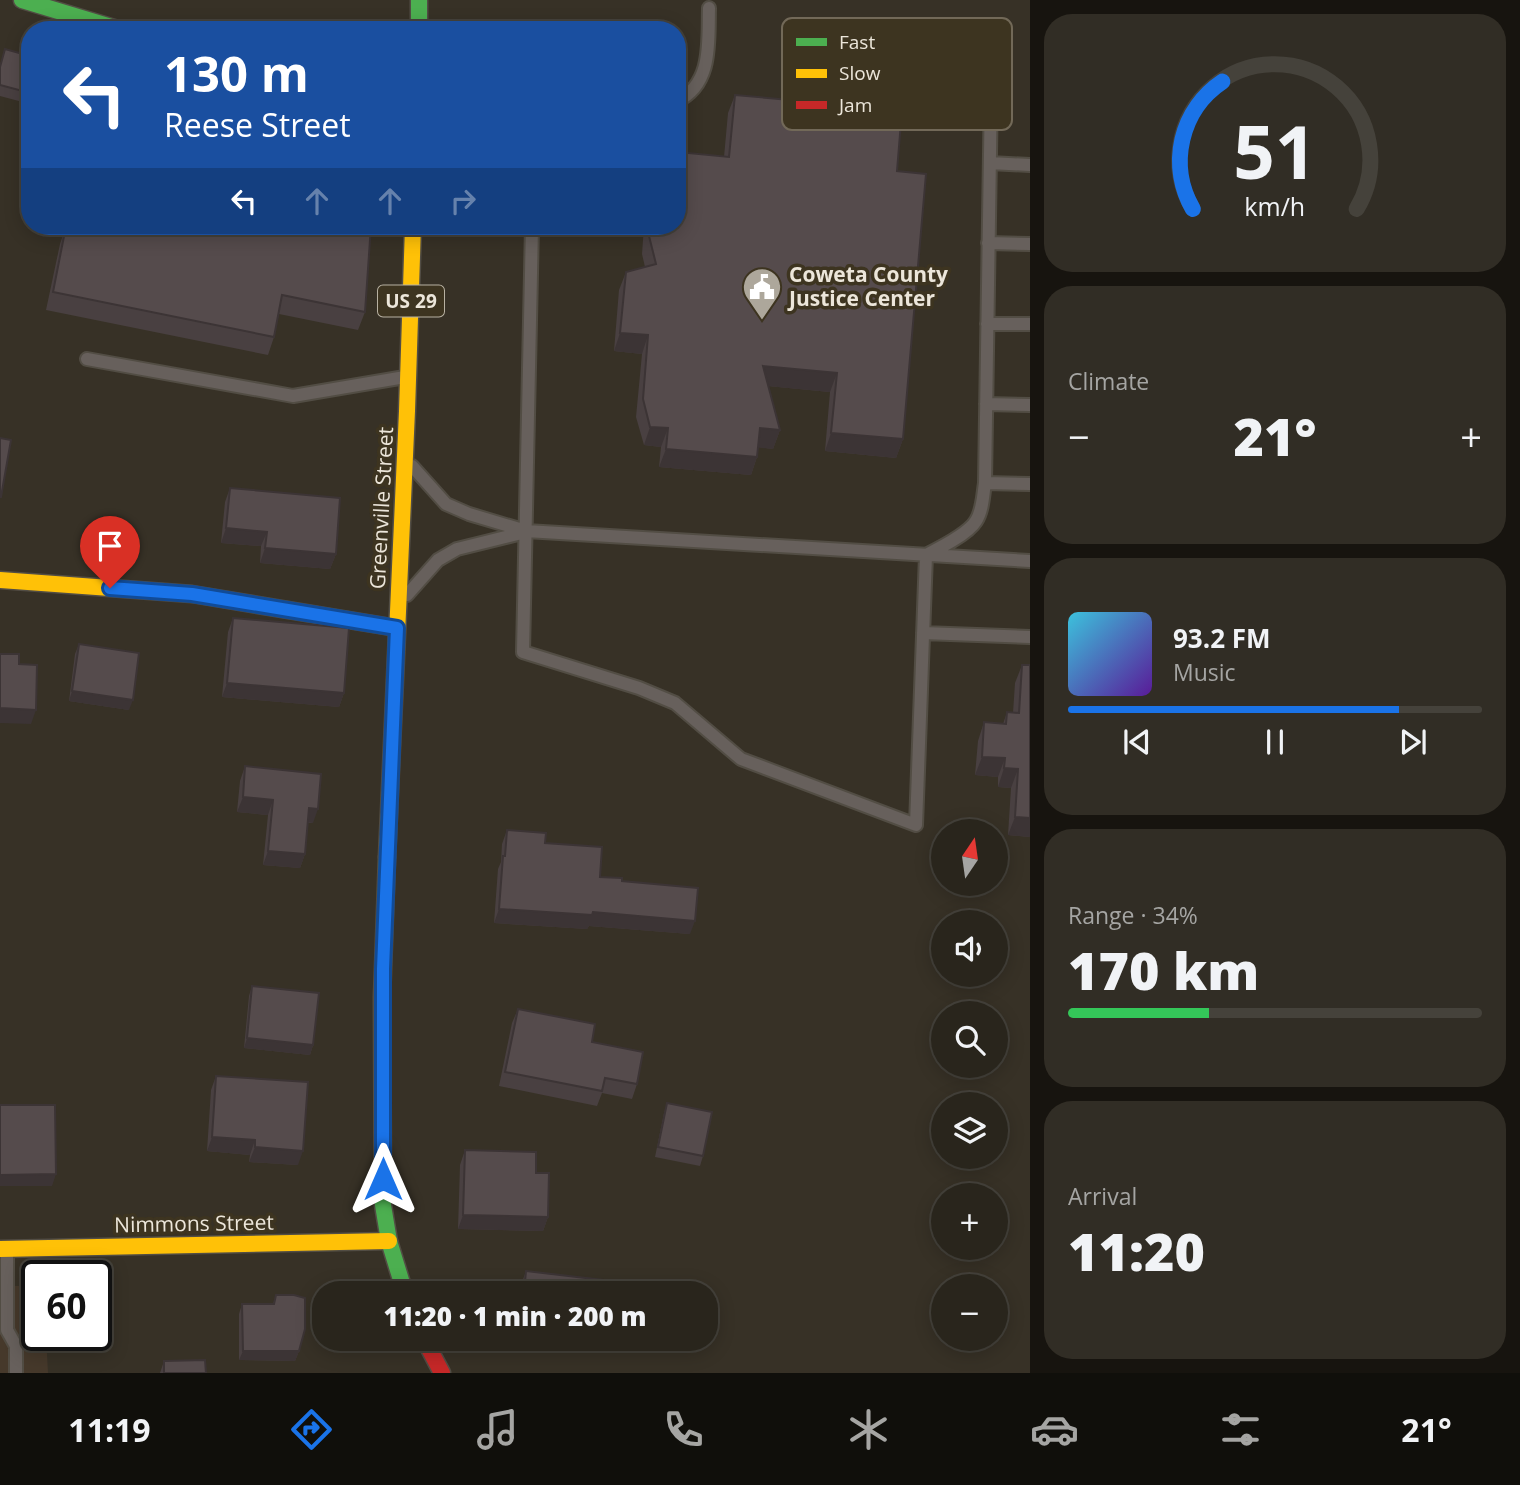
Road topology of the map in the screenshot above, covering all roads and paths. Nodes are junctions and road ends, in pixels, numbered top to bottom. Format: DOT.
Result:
graph roads {
  1 [pos="22,0"];
  2 [pos="419,0"];
  3 [pos="709,8"];
  4 [pos="91,21"];
  5 [pos="419,21"];
  6 [pos="686,96"];
  7 [pos="990,130"];
  8 [pos="990,163"];
  9 [pos="1030,164"];
  10 [pos="413,235"];
  11 [pos="532,235"];
  12 [pos="988,243"];
  13 [pos="1030,244"];
  14 [pos="987,324"];
  15 [pos="1030,324"];
  16 [pos="87,359"];
  17 [pos="409,376"];
  18 [pos="986,404"];
  19 [pos="1030,405"];
  20 [pos="405,458"];
  21 [pos="985,483"];
  22 [pos="1030,484"];
  23 [pos="526,531"];
  24 [pos="926,555"];
  25 [pos="1030,561"];
  26 [pos="0,580"];
  27 [pos="398,605"];
  28 [pos="397,628"];
  29 [pos="923,633"];
  30 [pos="1030,637"];
  31 [pos="389,1241"];
  32 [pos="3,1249"];
  33 [pos="401,1281"];
  34 [pos="4,1330"];
  35 [pos="430,1351"];
  36 [pos="16,1373"];
  37 [pos="442,1373"];
  1 -- 4 [label="main road"];
  2 -- 5 [label="main road"];
  3 -- 6 [label="lane"];
  7 -- 8 [label="lane"];
  8 -- 9 [label="lane"];
  8 -- 12 [label="lane"];
  10 -- 17 [label="main road, Greenville Street / US 29"];
  11 -- 23 [label="lane"];
  12 -- 13 [label="lane"];
  12 -- 14 [label="lane"];
  14 -- 15 [label="lane"];
  14 -- 18 [label="lane"];
  16 -- 17 [label="lane"];
  17 -- 20 [label="main road, Greenville Street / US 29"];
  18 -- 19 [label="lane"];
  18 -- 21 [label="lane"];
  20 -- 23 [label="lane"];
  20 -- 27 [label="main road, Greenville Street / US 29"];
  21 -- 22 [label="lane"];
  21 -- 24 [label="lane"];
  23 -- 24 [label="lane"];
  23 -- 27 [label="lane"];
  23 -- 29 [label="lane"];
  24 -- 25 [label="lane"];
  24 -- 29 [label="lane"];
  26 -- 28 [label="main road"];
  27 -- 28 [label="main road, Greenville Street / US 29"];
  28 -- 31 [label="main road, Greenville Street / US 29"];
  29 -- 30 [label="lane"];
  31 -- 32 [label="main road, Nimmons Street"];
  31 -- 33 [label="main road, Greenville Street / US 29"];
  32 -- 34 [label="lane"];
  34 -- 36 [label="lane"];
  35 -- 37 [label="main road"];
}
